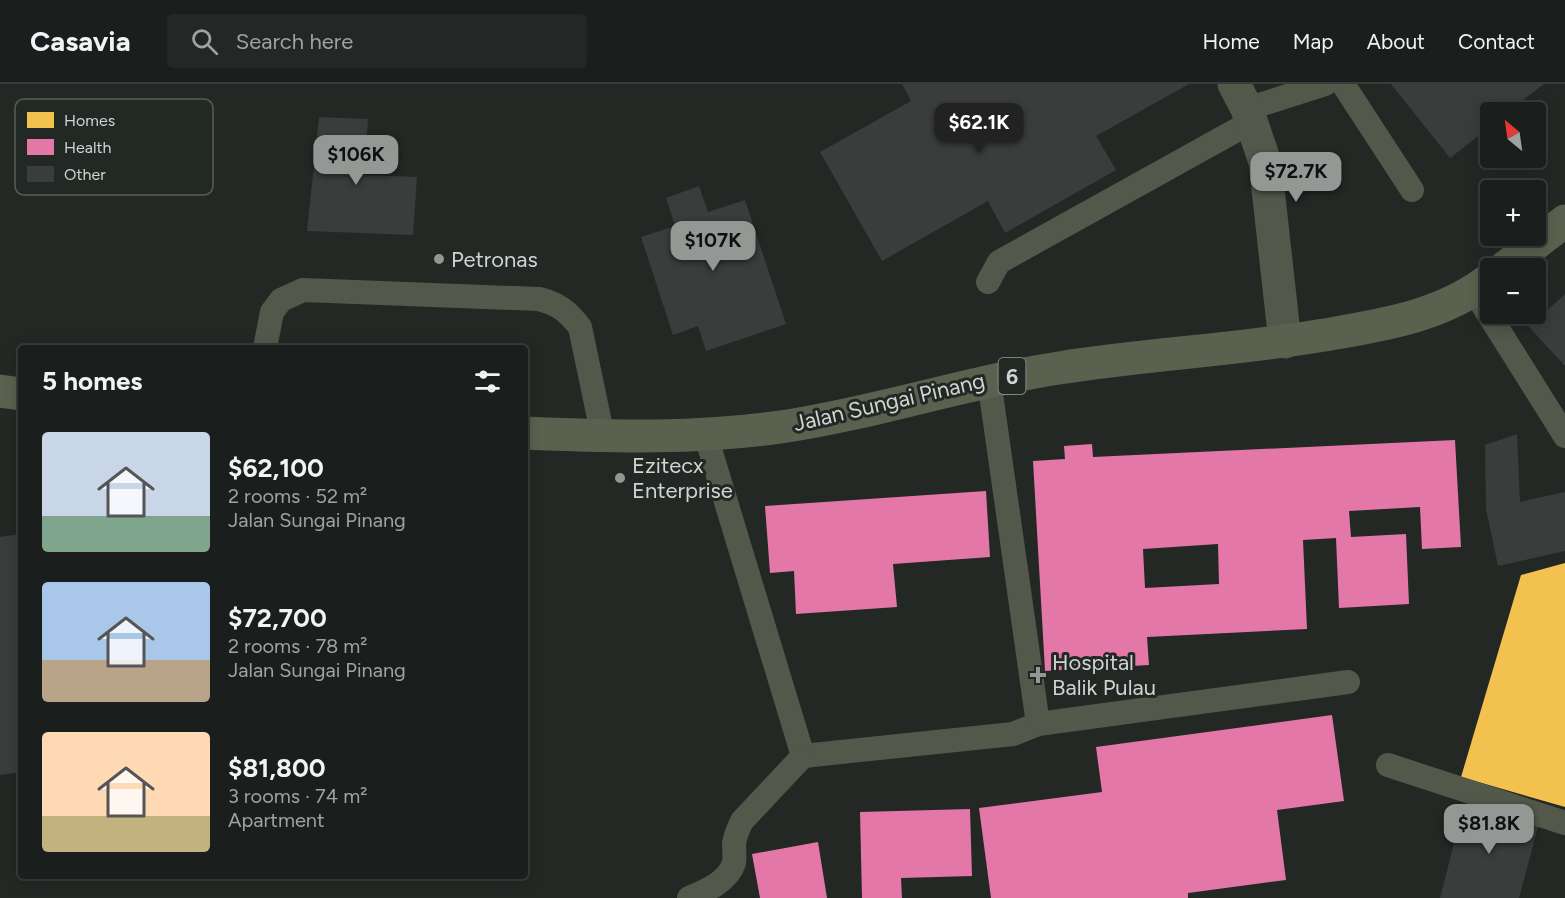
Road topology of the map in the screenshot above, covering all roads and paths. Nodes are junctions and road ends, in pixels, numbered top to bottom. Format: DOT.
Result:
graph roads {
  1 [pos="1325,84"];
  2 [pos="1343,84"];
  3 [pos="1244,105"];
  4 [pos="1412,190"];
  5 [pos="1565,221"];
  6 [pos="1517,258"];
  7 [pos="988,282"];
  8 [pos="1480,287"];
  9 [pos="1504,324"];
  10 [pos="1285,342"];
  11 [pos="266,345"];
  12 [pos="989,380"];
  13 [pos="0,391"];
  14 [pos="18,394"];
  15 [pos="528,433"];
  16 [pos="706,436"];
  17 [pos="1565,436"];
  18 [pos="603,437"];
  19 [pos="1348,682"];
  20 [pos="1038,724"];
  21 [pos="803,756"];
  22 [pos="1388,765"];
  23 [pos="1565,823"];
  24 [pos="689,898"];
  1 -- 3 [label="lane"];
  2 -- 4 [label="lane"];
  3 -- 7 [label="lane"];
  3 -- 10 [label="street"];
  5 -- 6 [label="main road"];
  8 -- 10 [label="main road, Jalan Sungai Pinang / 6"];
  9 -- 17 [label="lane"];
  10 -- 12 [label="main road, Jalan Sungai Pinang / 6"];
  11 -- 18 [label="lane"];
  12 -- 16 [label="main road, Jalan Sungai Pinang / 6"];
  12 -- 20 [label="lane"];
  13 -- 14 [label="main road"];
  15 -- 18 [label="main road, Jalan Sungai Pinang / 6"];
  16 -- 18 [label="main road, Jalan Sungai Pinang / 6"];
  16 -- 21 [label="lane"];
  19 -- 20 [label="lane"];
  20 -- 21 [label="lane"];
  21 -- 24 [label="lane"];
  22 -- 23 [label="lane"];
}
